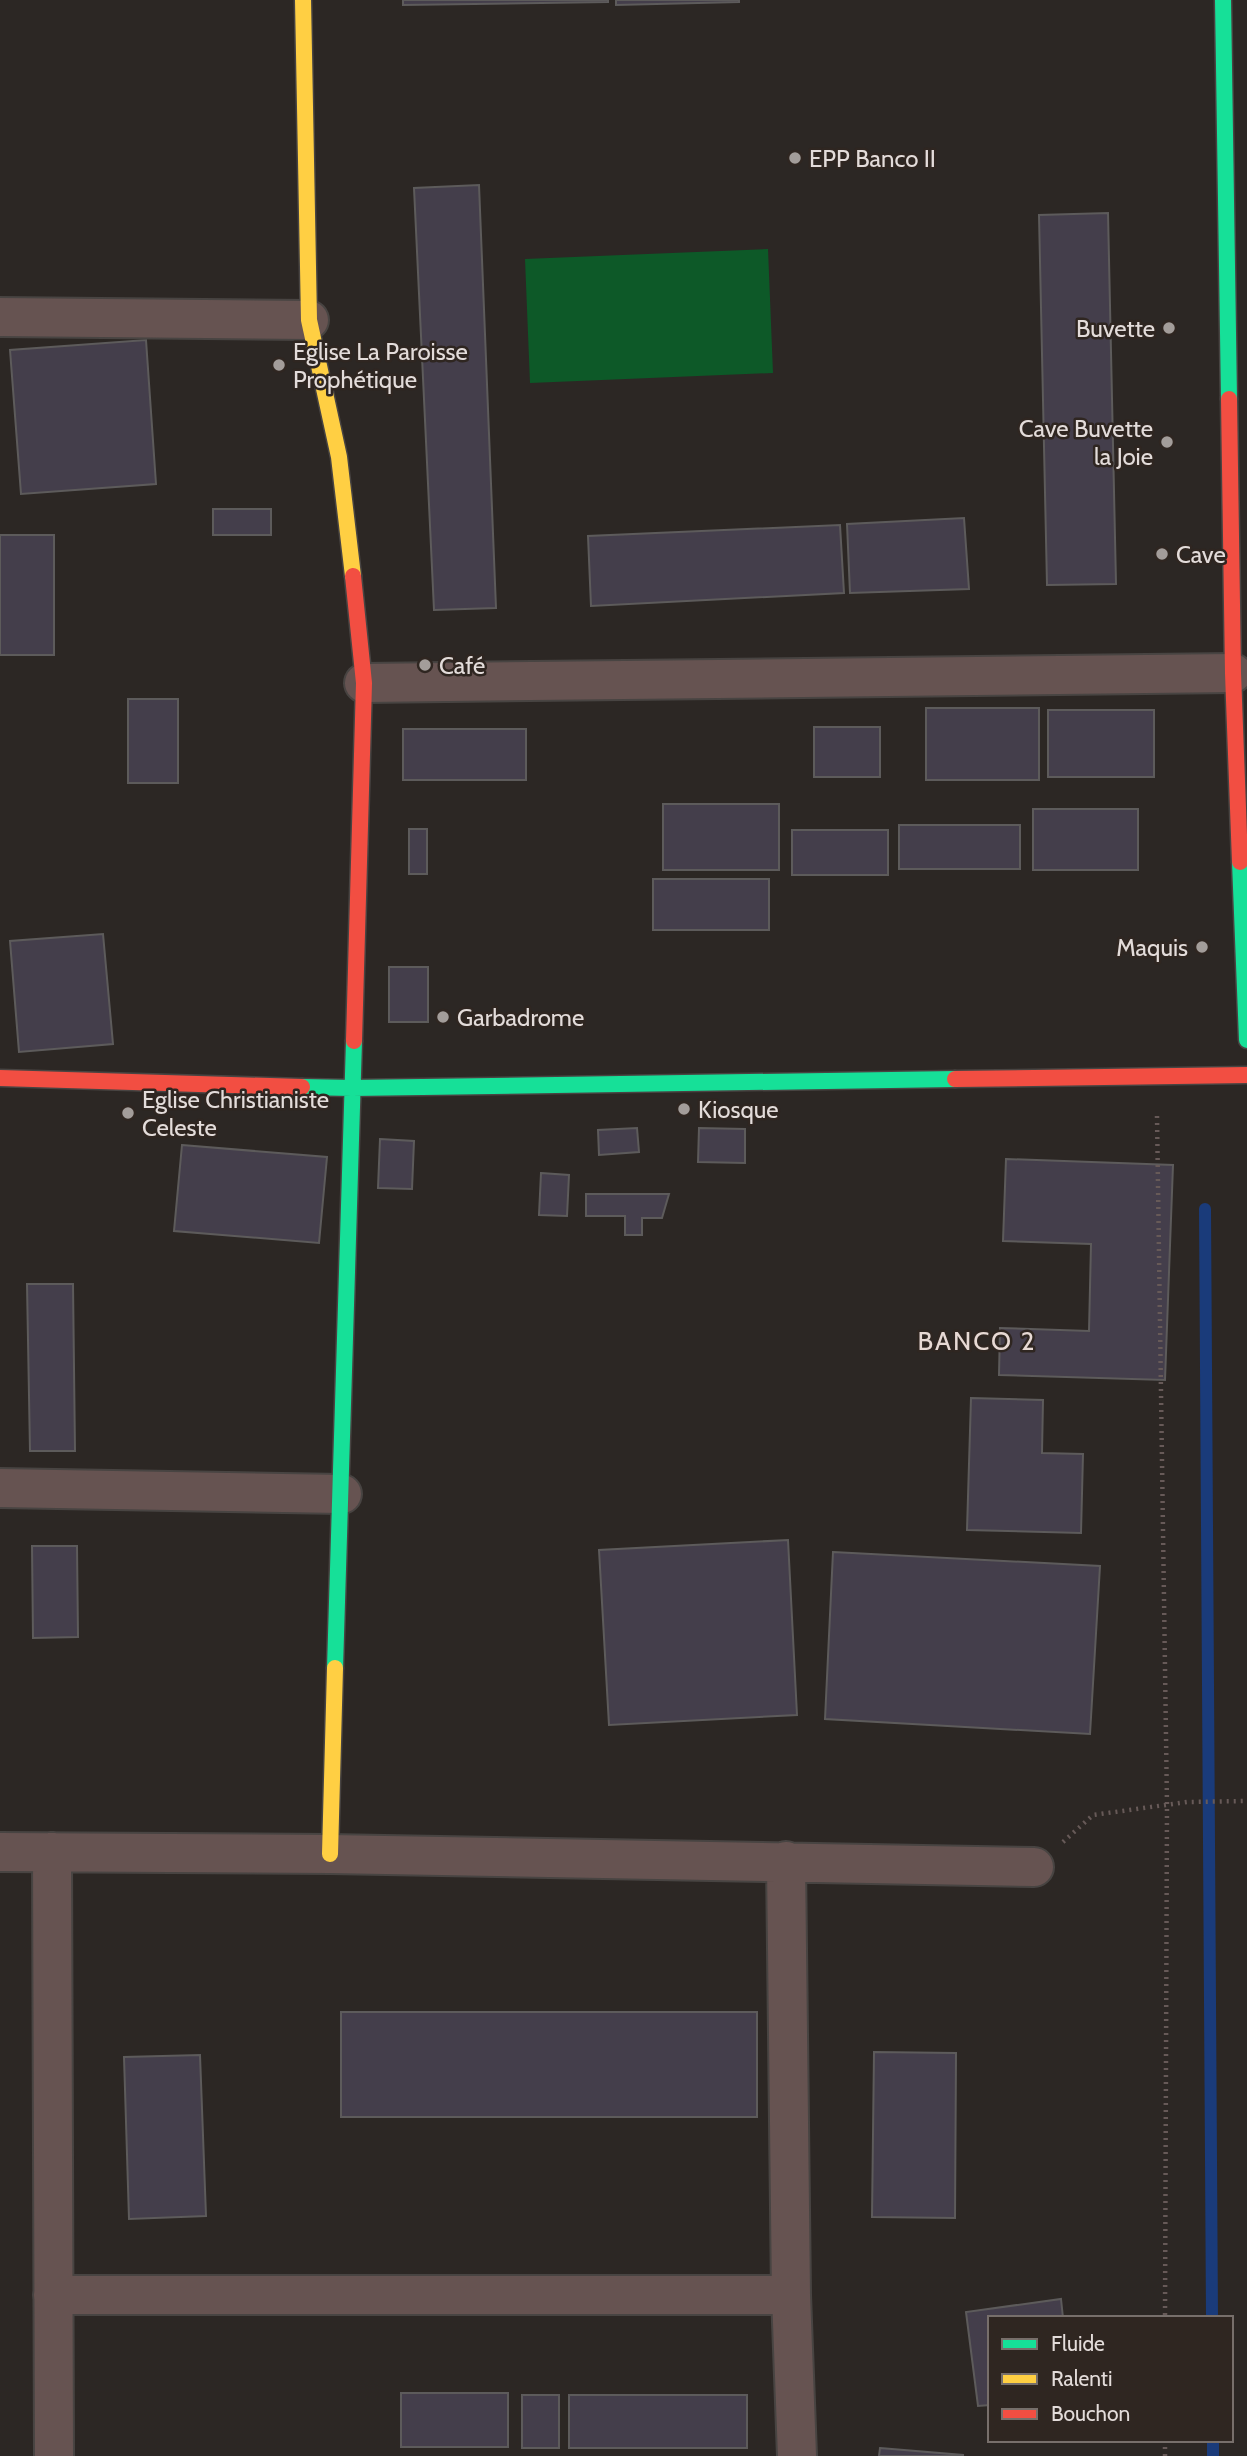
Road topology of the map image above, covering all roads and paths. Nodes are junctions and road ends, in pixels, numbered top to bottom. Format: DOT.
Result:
graph roads {
  1 [pos="303,0"];
  2 [pos="1223,0"];
  3 [pos="1237,244"];
  4 [pos="0,317"];
  5 [pos="309,320"];
  6 [pos="1233,673"];
  7 [pos="364,683"];
  8 [pos="1247,1040"];
  9 [pos="1247,1075"];
  10 [pos="1157,1077"];
  11 [pos="0,1078"];
  12 [pos="352,1088"];
  13 [pos="0,1488"];
  14 [pos="342,1494"];
  15 [pos="1247,1801"];
  16 [pos="1167,1805"];
  17 [pos="0,1852"];
  18 [pos="52,1852"];
  19 [pos="330,1854"];
  20 [pos="786,1861"];
  21 [pos="1034,1867"];
  22 [pos="53,2295"];
  23 [pos="791,2295"];
  24 [pos="1165,2316"];
  25 [pos="54,2456"];
  26 [pos="797,2456"];
  1 -- 5 [label="street"];
  2 -- 3 [label="street"];
  3 -- 6 [label="street"];
  4 -- 5 [label="street"];
  5 -- 7 [label="street"];
  6 -- 7 [label="street"];
  6 -- 8 [label="street"];
  7 -- 12 [label="street"];
  9 -- 10 [label="street"];
  10 -- 12 [label="street"];
  10 -- 16 [label="path"];
  11 -- 12 [label="street"];
  12 -- 14 [label="street"];
  13 -- 14 [label="street"];
  14 -- 19 [label="street"];
  15 -- 16 [label="path"];
  16 -- 21 [label="path"];
  16 -- 24 [label="path"];
  17 -- 18 [label="street"];
  18 -- 19 [label="street"];
  18 -- 22 [label="street"];
  19 -- 20 [label="street"];
  20 -- 21 [label="street"];
  20 -- 23 [label="street"];
  22 -- 23 [label="street"];
  22 -- 25 [label="street"];
  23 -- 26 [label="street"];
}
